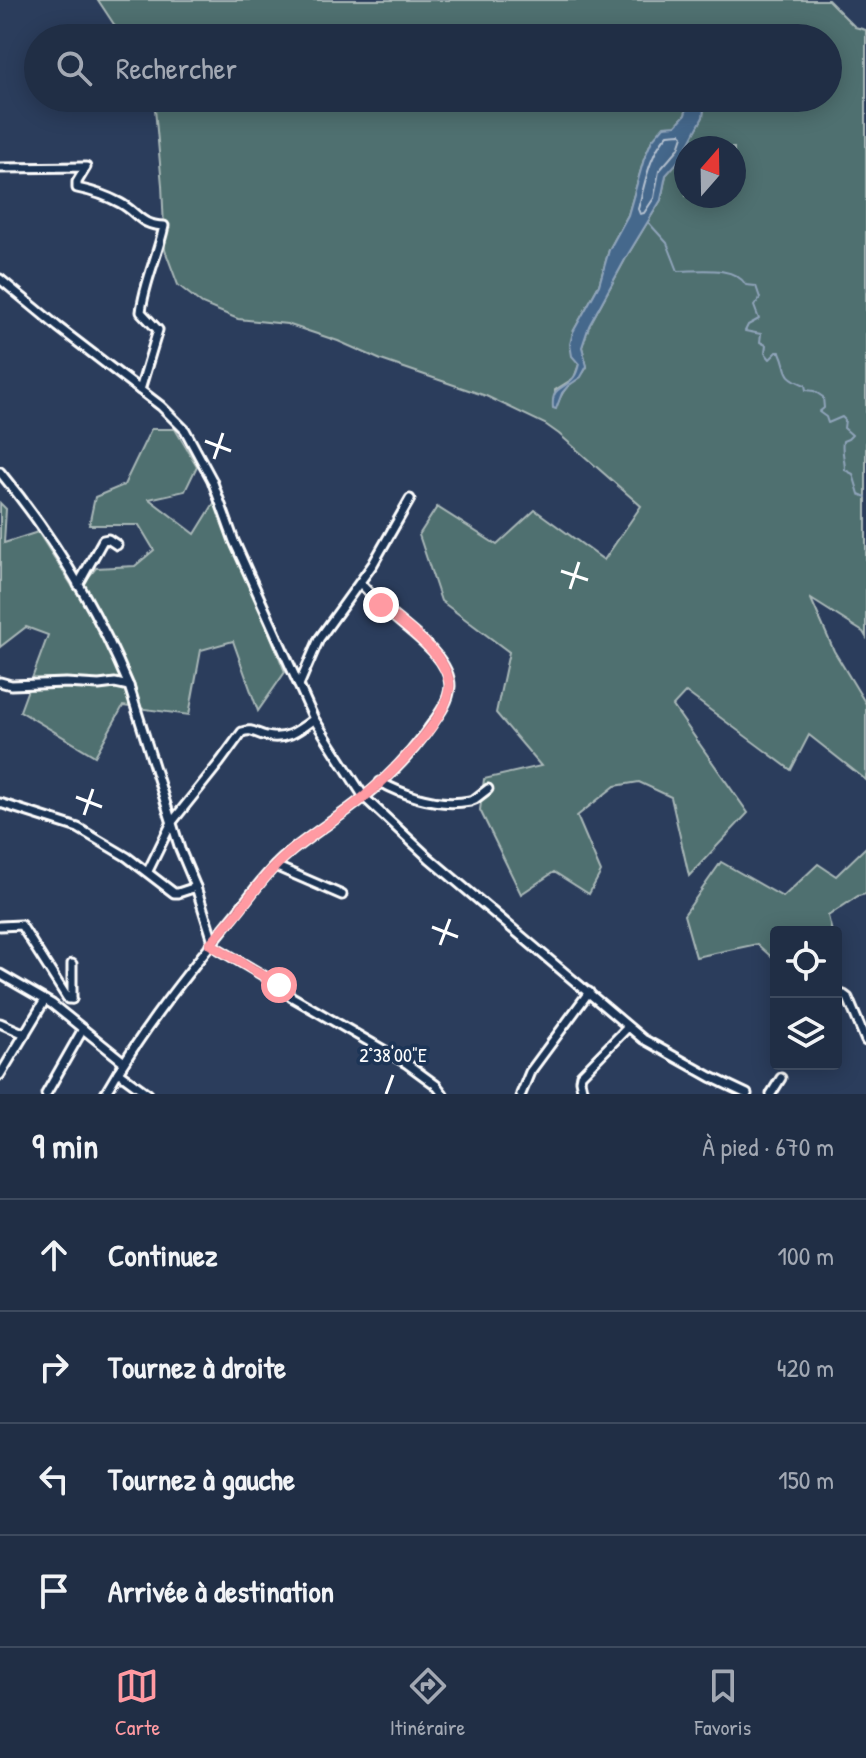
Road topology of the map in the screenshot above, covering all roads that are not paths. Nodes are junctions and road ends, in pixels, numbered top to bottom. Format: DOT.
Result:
graph roads {
  1 [pos="0,168"];
  2 [pos="0,279"];
  3 [pos="140,390"];
  4 [pos="0,472"];
  5 [pos="410,499"];
  6 [pos="117,545"];
  7 [pos="360,583"];
  8 [pos="78,585"];
  9 [pos="0,682"];
  10 [pos="299,685"];
  11 [pos="129,686"];
  12 [pos="314,719"];
  13 [pos="380,782"];
  14 [pos="488,789"];
  15 [pos="364,797"];
  16 [pos="0,803"];
  17 [pos="172,822"];
  18 [pos="275,866"];
  19 [pos="148,871"];
  20 [pos="196,887"];
  21 [pos="342,895"];
  22 [pos="0,926"];
  23 [pos="211,943"];
  24 [pos="72,964"];
  25 [pos="0,974"];
  26 [pos="589,992"];
  27 [pos="842,996"];
  28 [pos="68,999"];
  29 [pos="48,1002"];
  30 [pos="0,1023"];
  31 [pos="628,1027"];
  32 [pos="83,1029"];
  33 [pos="25,1034"];
  34 [pos="866,1041"];
  35 [pos="124,1062"];
  36 [pos="118,1072"];
  37 [pos="0,1075"];
  38 [pos="781,1078"];
  39 [pos="46,1094"];
  40 [pos="105,1094"];
  41 [pos="148,1094"];
  42 [pos="443,1094"];
  43 [pos="521,1094"];
  44 [pos="583,1094"];
  45 [pos="747,1094"];
  46 [pos="771,1094"];
  1 -- 3 [label="street"];
  2 -- 3 [label="street"];
  3 -- 10 [label="street"];
  4 -- 8 [label="street"];
  5 -- 7 [label="street"];
  6 -- 8 [label="street"];
  7 -- 10 [label="street"];
  7 -- 13 [label="street"];
  8 -- 11 [label="street"];
  9 -- 11 [label="street"];
  10 -- 12 [label="street"];
  11 -- 17 [label="street"];
  12 -- 15 [label="street"];
  12 -- 17 [label="street"];
  13 -- 14 [label="street"];
  13 -- 15 [label="street"];
  15 -- 18 [label="street"];
  15 -- 26 [label="street"];
  16 -- 19 [label="street"];
  17 -- 19 [label="street"];
  17 -- 20 [label="street"];
  18 -- 21 [label="street"];
  18 -- 23 [label="street"];
  19 -- 20 [label="street"];
  20 -- 23 [label="street"];
  22 -- 28 [label="street"];
  23 -- 35 [label="street"];
  23 -- 42 [label="street"];
  24 -- 28 [label="street"];
  25 -- 29 [label="street"];
  26 -- 31 [label="street"];
  26 -- 43 [label="street"];
  27 -- 34 [label="street"];
  28 -- 29 [label="street"];
  29 -- 32 [label="street"];
  29 -- 33 [label="street"];
  30 -- 33 [label="street"];
  31 -- 44 [label="street"];
  31 -- 45 [label="street"];
  32 -- 35 [label="street"];
  32 -- 39 [label="street"];
  33 -- 37 [label="street"];
  35 -- 36 [label="street"];
  36 -- 40 [label="street"];
  36 -- 41 [label="street"];
  38 -- 46 [label="street"];
}
